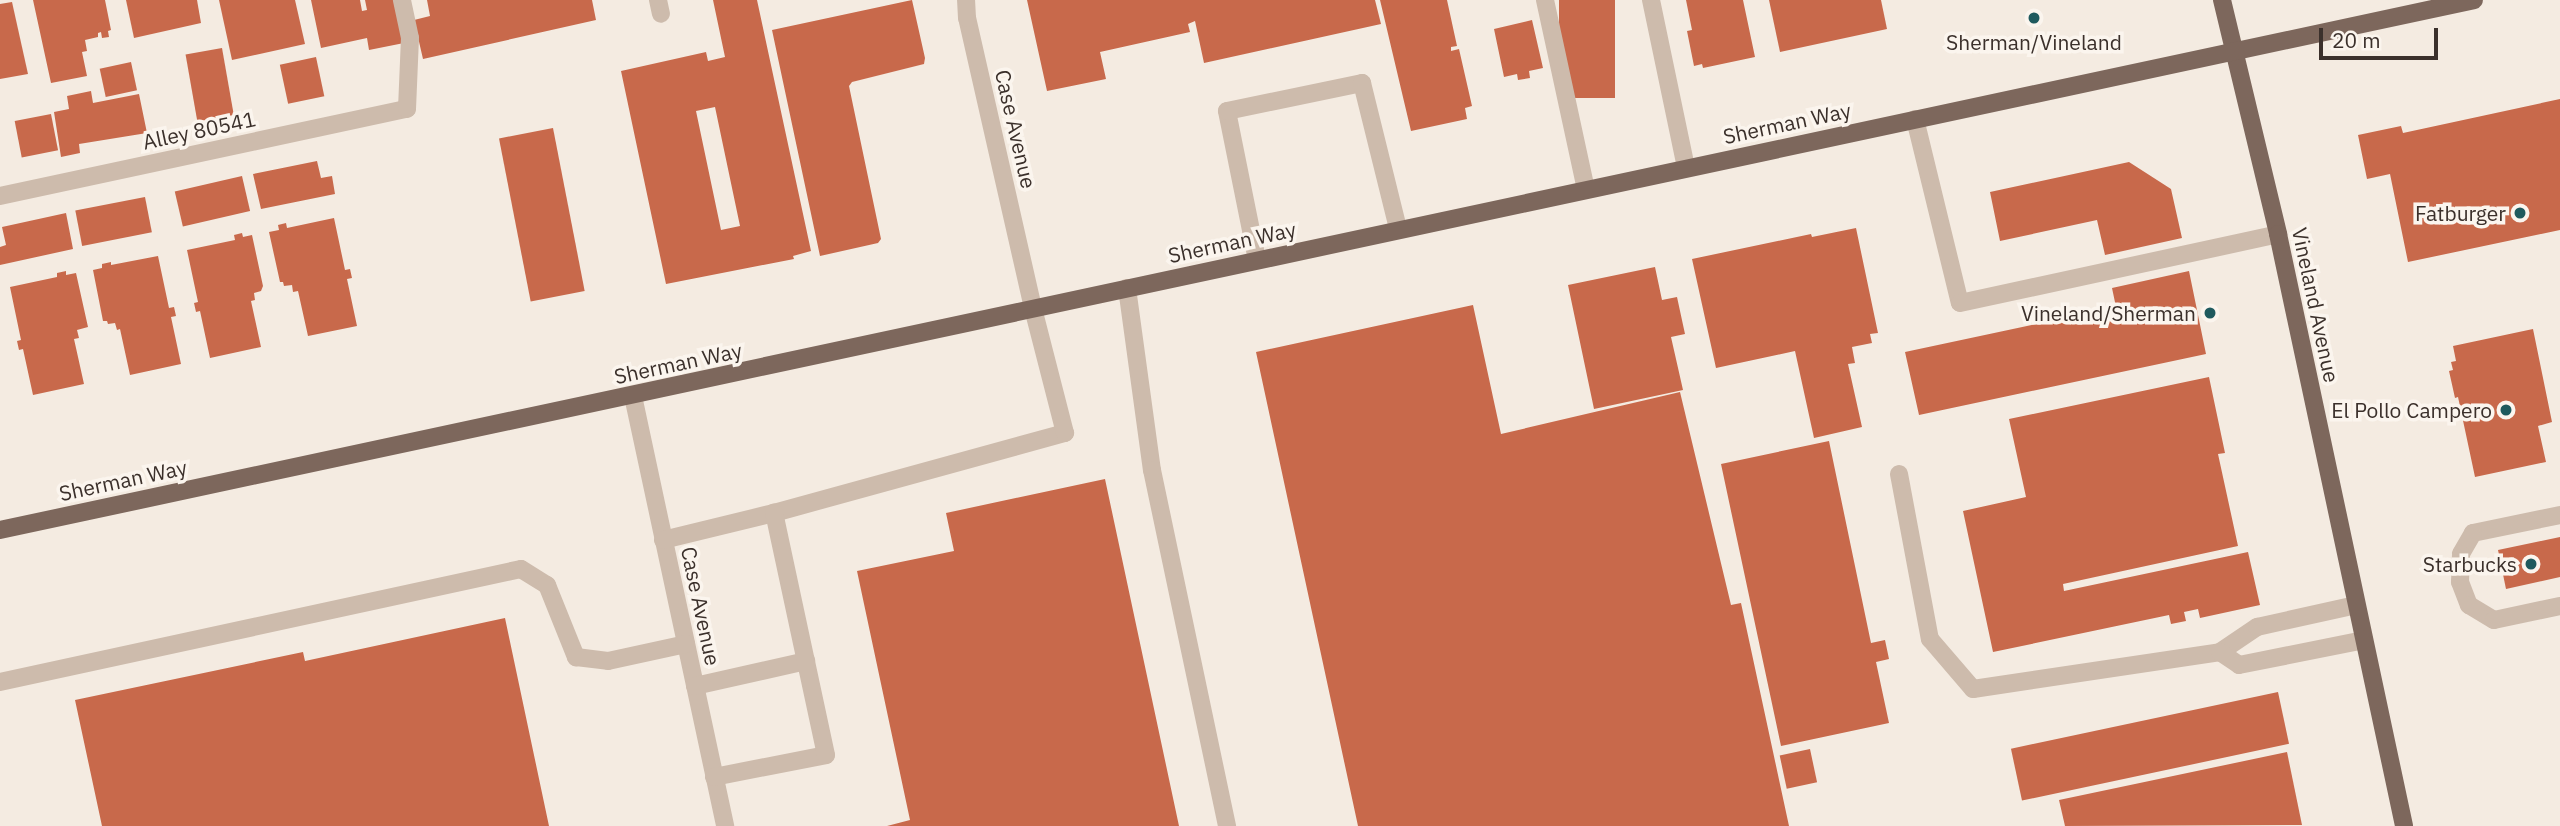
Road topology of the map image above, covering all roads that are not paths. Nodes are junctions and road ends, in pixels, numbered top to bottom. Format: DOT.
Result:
graph roads {
  1 [pos="402,0"];
  2 [pos="966,0"];
  3 [pos="1545,0"];
  4 [pos="1651,0"];
  5 [pos="2222,0"];
  6 [pos="2474,0"];
  7 [pos="2233,51"];
  8 [pos="1915,119"];
  9 [pos="1686,167"];
  10 [pos="1586,189"];
  11 [pos="0,196"];
  12 [pos="1398,229"];
  13 [pos="2278,234"];
  14 [pos="1257,260"];
  15 [pos="1127,288"];
  16 [pos="1033,308"];
  17 [pos="633,396"];
  18 [pos="1899,474"];
  19 [pos="774,513"];
  20 [pos="2560,515"];
  21 [pos="0,530"];
  22 [pos="663,540"];
  23 [pos="2356,605"];
  24 [pos="2560,606"];
  25 [pos="2364,640"];
  26 [pos="686,644"];
  27 [pos="2220,652"];
  28 [pos="806,661"];
  29 [pos="0,682"];
  30 [pos="695,686"];
  31 [pos="714,777"];
  32 [pos="725,826"];
  33 [pos="1227,826"];
  34 [pos="2404,826"];
  1 -- 11 [label="street, Alley 80541"];
  2 -- 16 [label="street, Case Avenue"];
  3 -- 10 [label="street"];
  4 -- 9 [label="street"];
  5 -- 7 [label="main road, Vineland Avenue"];
  6 -- 7 [label="main road, Sherman Way"];
  7 -- 8 [label="main road, Sherman Way"];
  7 -- 13 [label="main road, Vineland Avenue"];
  8 -- 9 [label="main road, Sherman Way"];
  8 -- 13 [label="street"];
  9 -- 10 [label="main road, Sherman Way"];
  10 -- 12 [label="main road, Sherman Way"];
  12 -- 14 [label="main road, Sherman Way"];
  12 -- 14 [label="street"];
  13 -- 23 [label="main road, Vineland Avenue"];
  14 -- 15 [label="main road, Sherman Way"];
  15 -- 16 [label="main road, Sherman Way"];
  15 -- 33 [label="street"];
  16 -- 17 [label="main road, Sherman Way"];
  16 -- 19 [label="street, Case Avenue"];
  17 -- 21 [label="main road, Sherman Way"];
  17 -- 22 [label="street, Case Avenue"];
  18 -- 27 [label="street"];
  19 -- 22 [label="street"];
  19 -- 28 [label="street"];
  20 -- 24 [label="street"];
  22 -- 26 [label="street, Case Avenue"];
  23 -- 25 [label="main road, Vineland Avenue"];
  23 -- 27 [label="street"];
  25 -- 27 [label="street"];
  25 -- 34 [label="main road, Vineland Avenue"];
  26 -- 29 [label="street"];
  26 -- 30 [label="street, Case Avenue"];
  28 -- 30 [label="street"];
  28 -- 31 [label="street"];
  30 -- 31 [label="street, Case Avenue"];
  31 -- 32 [label="street, Case Avenue"];
}
